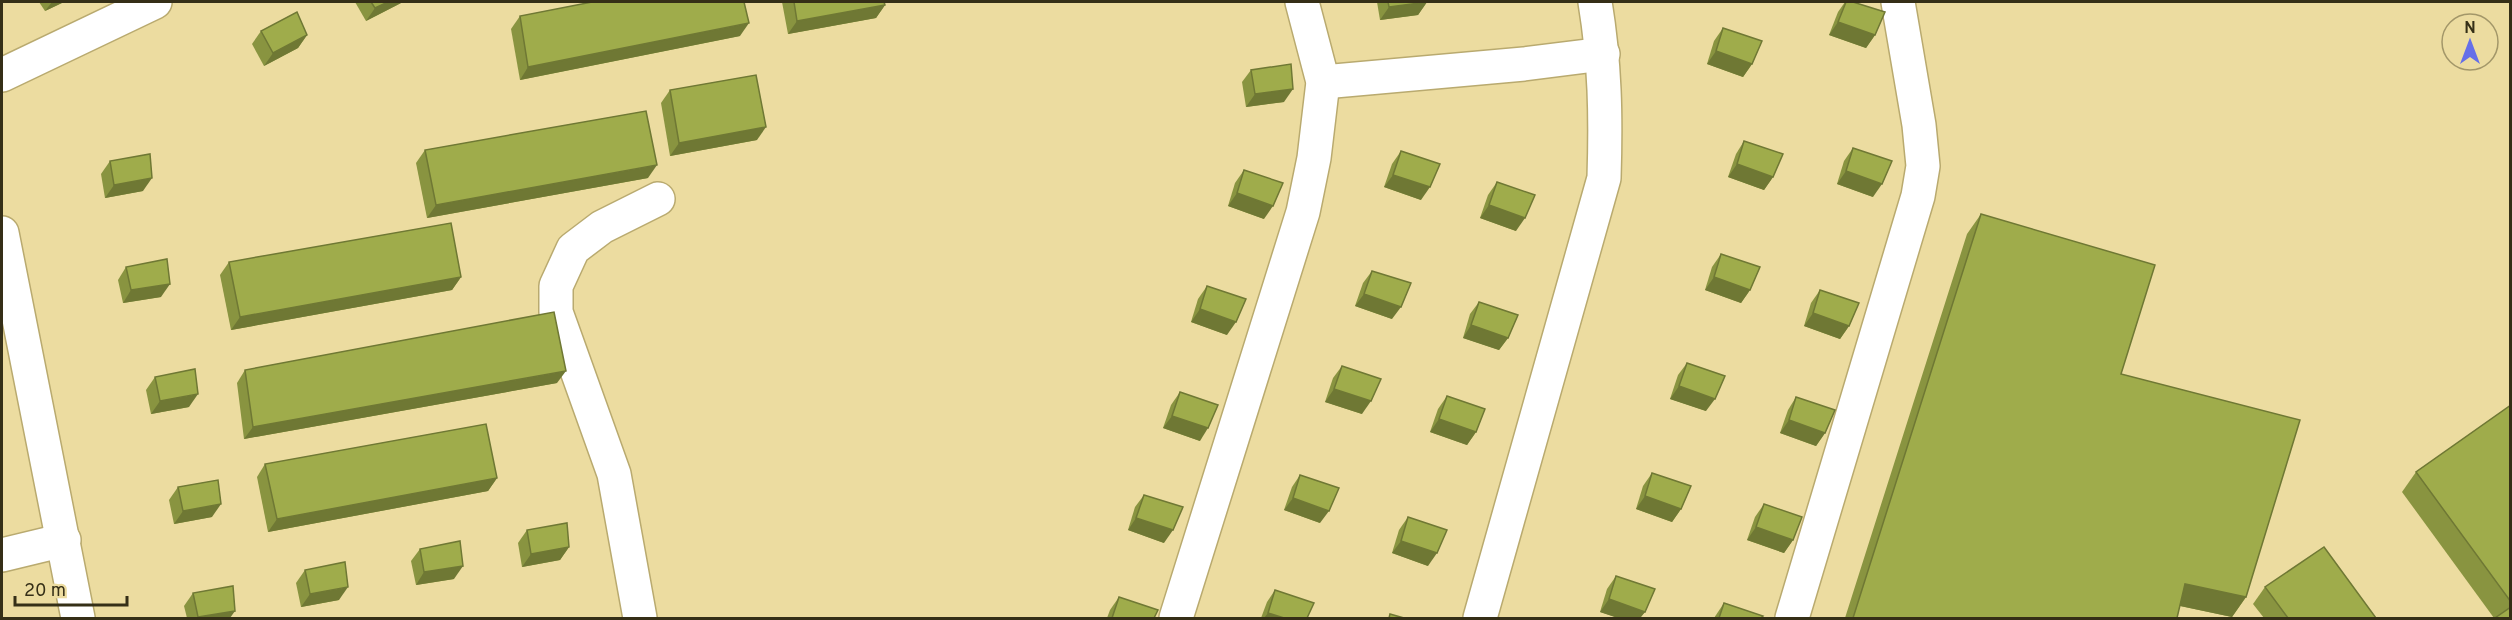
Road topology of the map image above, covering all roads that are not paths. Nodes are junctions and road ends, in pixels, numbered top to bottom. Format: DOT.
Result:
graph roads {
  1 [pos="155,2"];
  2 [pos="1302,2"];
  3 [pos="1595,2"];
  4 [pos="1898,2"];
  5 [pos="1603,54"];
  6 [pos="2,75"];
  7 [pos="1323,82"];
  8 [pos="658,199"];
  9 [pos="2,233"];
  10 [pos="64,540"];
  11 [pos="2,555"];
  12 [pos="78,618"];
  13 [pos="640,618"];
  14 [pos="1176,618"];
  15 [pos="1480,618"];
  16 [pos="1792,618"];
  1 -- 6 [label="street"];
  2 -- 7 [label="street"];
  3 -- 5 [label="street"];
  4 -- 16 [label="street"];
  5 -- 7 [label="street"];
  5 -- 15 [label="street"];
  7 -- 14 [label="street"];
  8 -- 13 [label="street"];
  9 -- 10 [label="street"];
  10 -- 11 [label="street"];
  10 -- 12 [label="street"];
}
